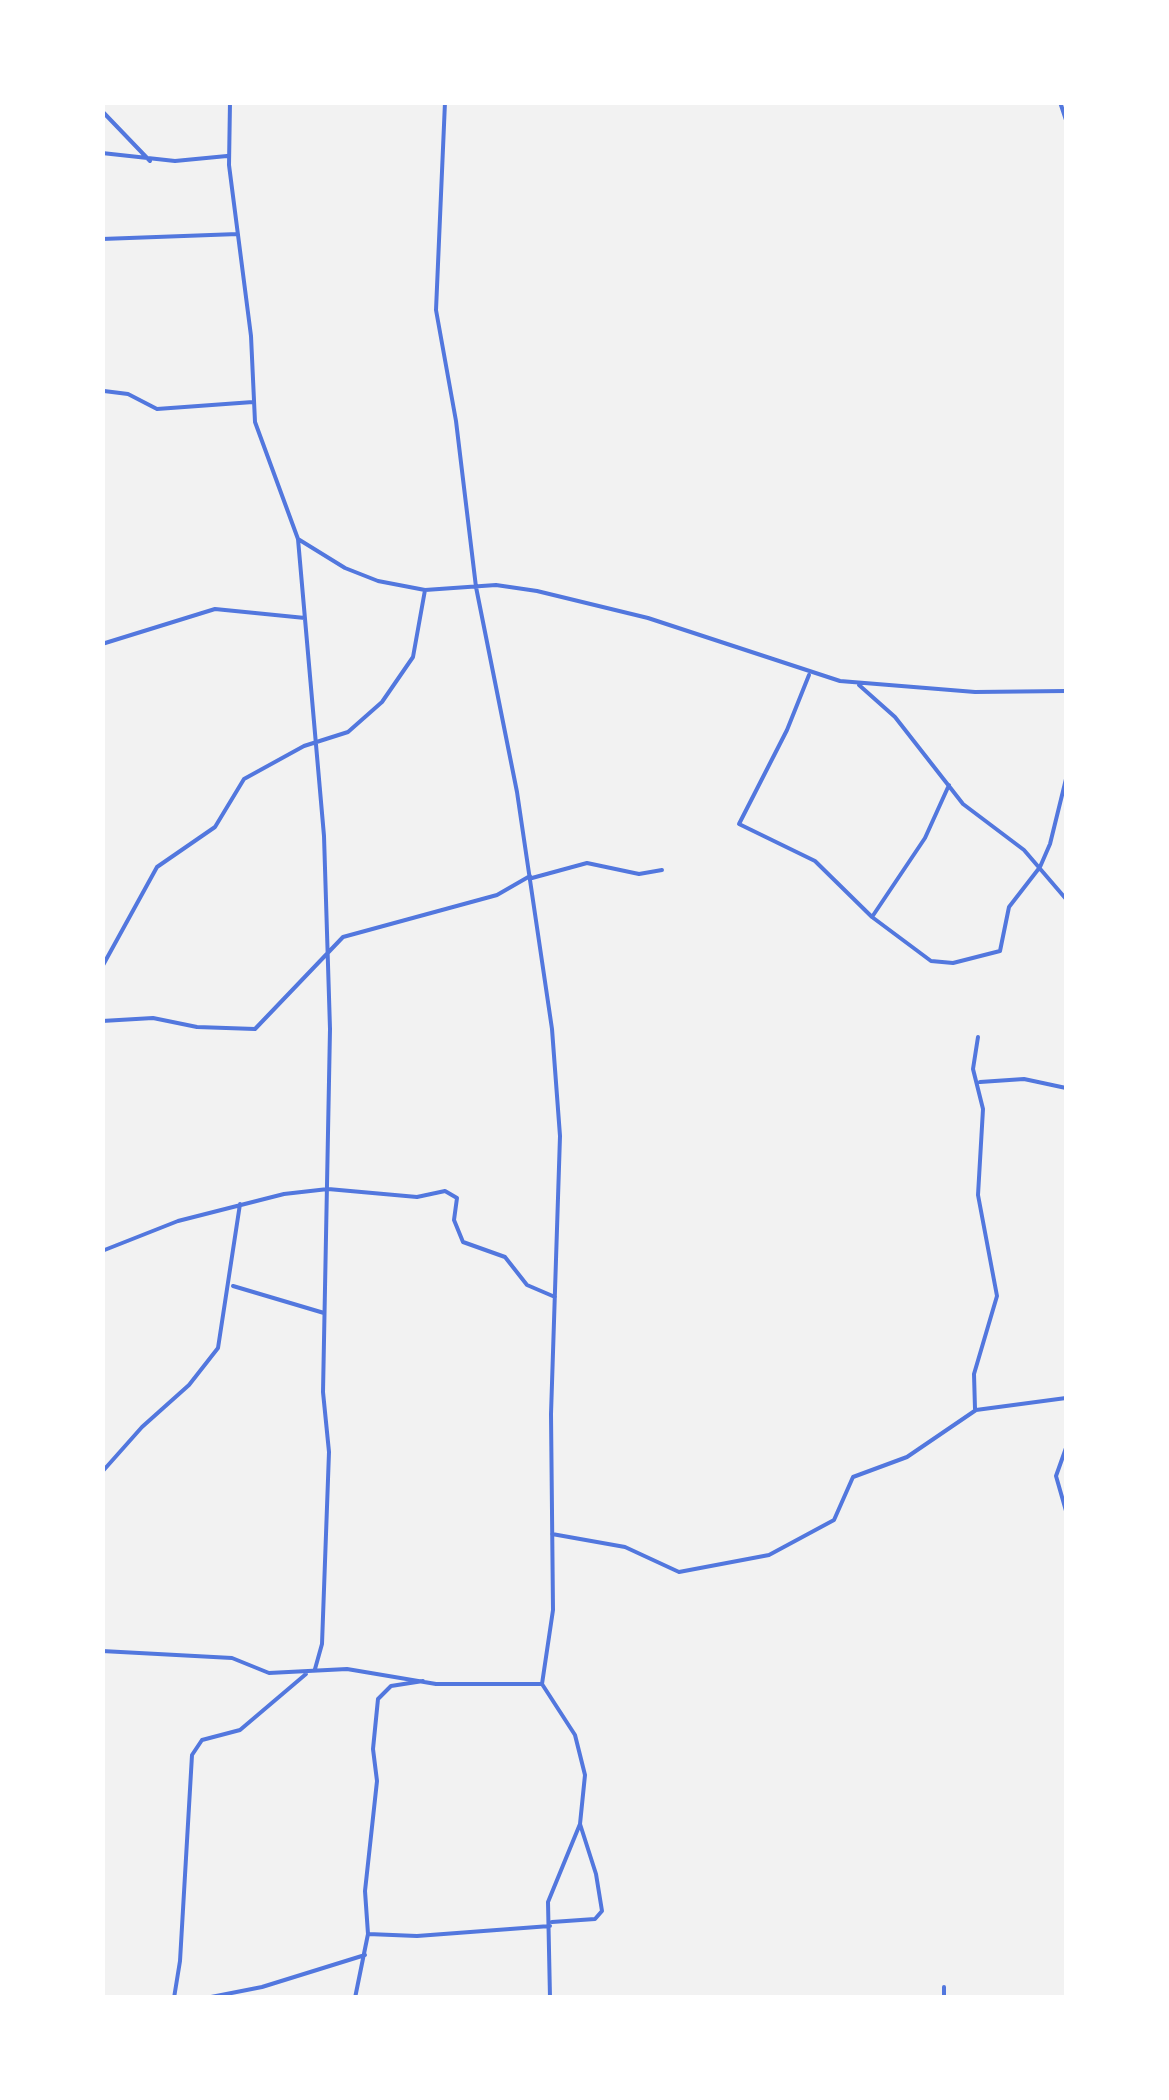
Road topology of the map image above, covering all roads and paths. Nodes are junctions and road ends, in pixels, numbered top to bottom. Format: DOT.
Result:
graph roads {
  1 [pos="230,102"];
  2 [pos="445,102"];
  3 [pos="1060,102"];
  4 [pos="102,111"];
  5 [pos="1066,120"];
  6 [pos="102,154"];
  7 [pos="229,156"];
  8 [pos="150,161"];
  9 [pos="239,234"];
  10 [pos="102,239"];
  11 [pos="104,391"];
  12 [pos="252,402"];
  13 [pos="298,539"];
  14 [pos="476,587"];
  15 [pos="425,590"];
  16 [pos="304,618"];
  17 [pos="102,644"];
  18 [pos="809,674"];
  19 [pos="858,684"];
  20 [pos="1066,692"];
  21 [pos="317,744"];
  22 [pos="1066,779"];
  23 [pos="949,785"];
  24 [pos="1040,867"];
  25 [pos="662,870"];
  26 [pos="530,878"];
  27 [pos="1066,899"];
  28 [pos="872,917"];
  29 [pos="326,951"];
  30 [pos="102,968"];
  31 [pos="102,1020"];
  32 [pos="978,1037"];
  33 [pos="980,1082"];
  34 [pos="1066,1088"];
  35 [pos="328,1188"];
  36 [pos="240,1204"];
  37 [pos="102,1251"];
  38 [pos="231,1286"];
  39 [pos="554,1296"];
  40 [pos="324,1313"];
  41 [pos="1066,1398"];
  42 [pos="976,1410"];
  43 [pos="1066,1448"];
  44 [pos="102,1472"];
  45 [pos="1066,1512"];
  46 [pos="552,1534"];
  47 [pos="102,1651"];
  48 [pos="312,1670"];
  49 [pos="422,1682"];
  50 [pos="542,1684"];
  51 [pos="580,1824"];
  52 [pos="550,1924"];
  53 [pos="368,1934"];
  54 [pos="365,1955"];
  55 [pos="944,1987"];
  56 [pos="174,1998"];
  57 [pos="206,1998"];
  58 [pos="355,1998"];
  59 [pos="550,1998"];
  60 [pos="944,1998"];
  1 -- 7 [label="street"];
  2 -- 14 [label="street"];
  3 -- 5 [label="street"];
  4 -- 8 [label="street"];
  6 -- 8 [label="street"];
  7 -- 8 [label="street"];
  7 -- 9 [label="street"];
  9 -- 10 [label="street"];
  9 -- 12 [label="street"];
  11 -- 12 [label="street"];
  12 -- 13 [label="street"];
  13 -- 15 [label="street"];
  13 -- 16 [label="street"];
  14 -- 15 [label="street"];
  14 -- 18 [label="street"];
  14 -- 26 [label="street"];
  15 -- 21 [label="street"];
  16 -- 17 [label="street"];
  16 -- 21 [label="street"];
  18 -- 19 [label="street"];
  18 -- 28 [label="street"];
  19 -- 20 [label="street"];
  19 -- 23 [label="street"];
  21 -- 29 [label="street"];
  21 -- 30 [label="street"];
  22 -- 24 [label="street"];
  23 -- 24 [label="street"];
  23 -- 28 [label="street"];
  24 -- 27 [label="street"];
  24 -- 28 [label="street"];
  25 -- 26 [label="street"];
  26 -- 29 [label="street"];
  26 -- 39 [label="street"];
  29 -- 31 [label="street"];
  29 -- 35 [label="street"];
  32 -- 33 [label="street"];
  33 -- 34 [label="street"];
  33 -- 42 [label="street"];
  35 -- 36 [label="street"];
  35 -- 39 [label="street"];
  35 -- 40 [label="street"];
  36 -- 37 [label="street"];
  36 -- 38 [label="street"];
  38 -- 40 [label="street"];
  38 -- 44 [label="street"];
  39 -- 46 [label="street"];
  40 -- 48 [label="street"];
  41 -- 42 [label="street"];
  42 -- 46 [label="street"];
  43 -- 45 [label="street"];
  46 -- 50 [label="street"];
  47 -- 48 [label="street"];
  48 -- 49 [label="street"];
  48 -- 56 [label="street"];
  49 -- 50 [label="street"];
  49 -- 53 [label="street"];
  50 -- 51 [label="street"];
  51 -- 52 [label="street"];
  51 -- 52 [label="street"];
  52 -- 53 [label="street"];
  52 -- 59 [label="street"];
  53 -- 54 [label="street"];
  54 -- 57 [label="street"];
  54 -- 58 [label="street"];
  55 -- 60 [label="street"];
}
